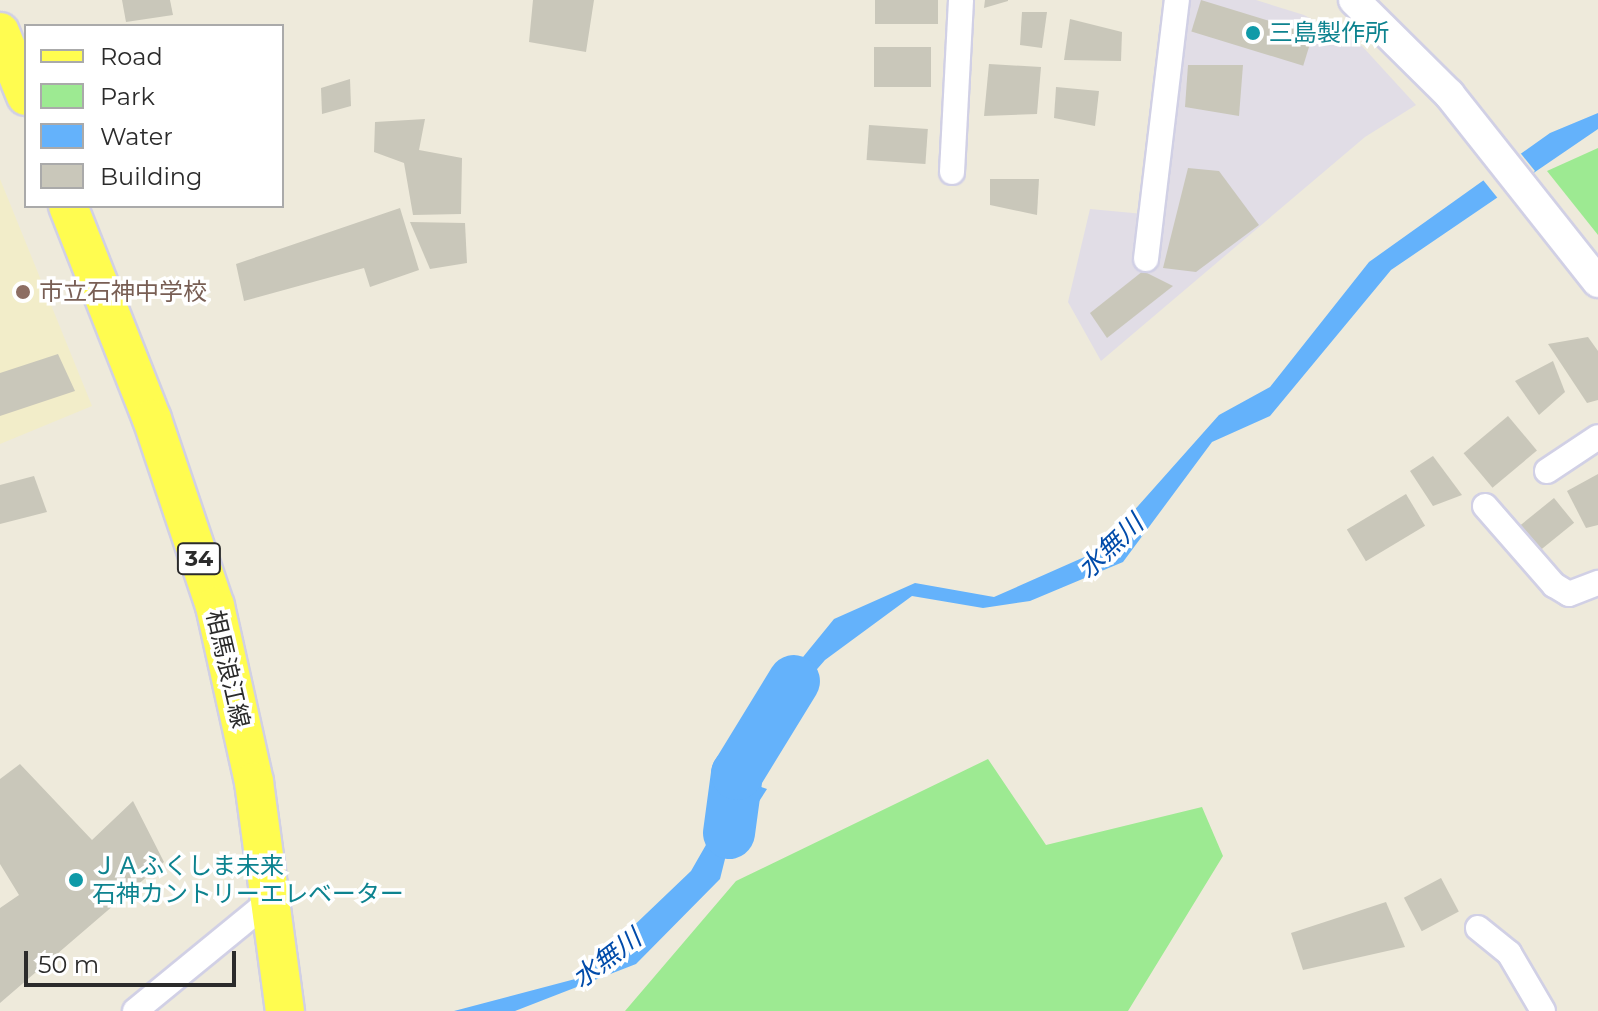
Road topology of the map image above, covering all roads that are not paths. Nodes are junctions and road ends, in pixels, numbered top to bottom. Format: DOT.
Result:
graph roads {
  1 [pos="961,0"];
  2 [pos="1177,0"];
  3 [pos="1354,0"];
  4 [pos="0,32"];
  5 [pos="24,91"];
  6 [pos="952,172"];
  7 [pos="69,208"];
  8 [pos="1146,259"];
  9 [pos="1598,282"];
  10 [pos="1598,437"];
  11 [pos="1547,471"];
  12 [pos="1485,506"];
  13 [pos="1598,583"];
  14 [pos="275,913"];
  15 [pos="1478,928"];
  16 [pos="135,1011"];
  17 [pos="285,1011"];
  18 [pos="1543,1011"];
  1 -- 6 [label="street"];
  2 -- 8 [label="street"];
  3 -- 9 [label="street"];
  4 -- 5 [label="main road"];
  7 -- 14 [label="main road, 相馬浪江線 / 34"];
  10 -- 11 [label="street"];
  12 -- 13 [label="street"];
  14 -- 16 [label="street"];
  14 -- 17 [label="main road, 相馬浪江線 / 34"];
  15 -- 18 [label="street"];
}
